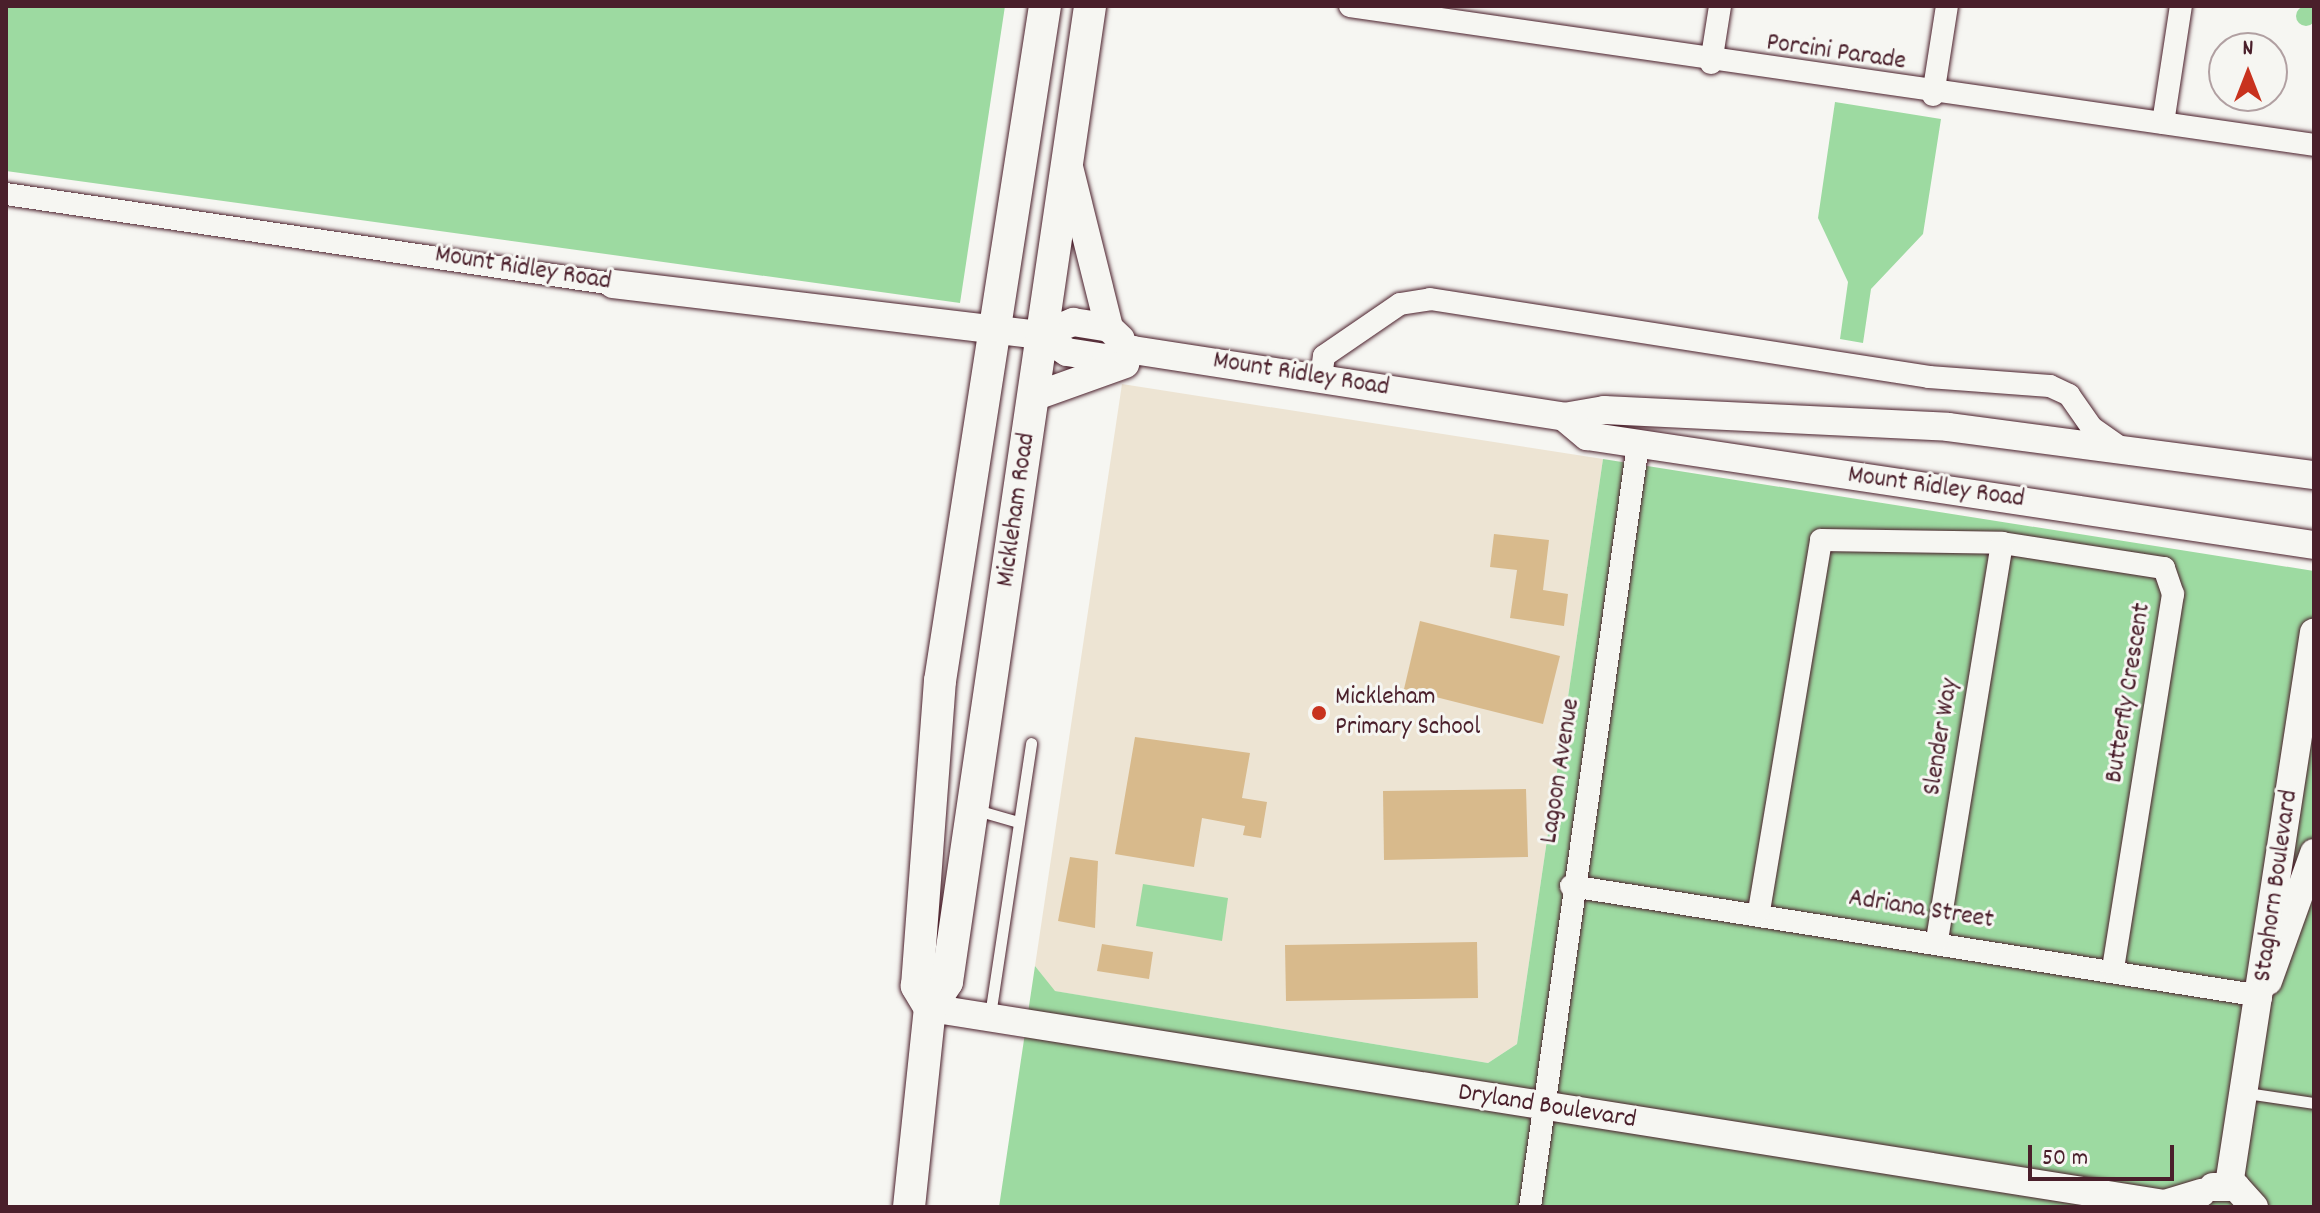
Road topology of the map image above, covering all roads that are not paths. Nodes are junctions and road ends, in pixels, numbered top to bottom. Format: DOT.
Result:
graph roads {
  1 [pos="1045,6"];
  2 [pos="1090,6"];
  3 [pos="1350,6"];
  4 [pos="1720,6"];
  5 [pos="1947,6"];
  6 [pos="2181,6"];
  7 [pos="1711,63"];
  8 [pos="1933,95"];
  9 [pos="2163,123"];
  10 [pos="2314,145"];
  11 [pos="1067,158"];
  12 [pos="6,194"];
  13 [pos="613,284"];
  14 [pos="1109,328"];
  15 [pos="990,330"];
  16 [pos="1041,335"];
  17 [pos="1146,352"];
  18 [pos="1321,377"];
  19 [pos="1033,397"];
  20 [pos="1564,417"];
  21 [pos="1638,444"];
  22 [pos="2121,448"];
  23 [pos="2314,475"];
  24 [pos="2002,543"];
  25 [pos="2314,545"];
  26 [pos="2314,632"];
  27 [pos="1031,743"];
  28 [pos="928,788"];
  29 [pos="973,809"];
  30 [pos="1018,822"];
  31 [pos="2314,853"];
  32 [pos="1571,886"];
  33 [pos="1759,911"];
  34 [pos="1937,940"];
  35 [pos="2113,970"];
  36 [pos="2261,996"];
  37 [pos="930,1008"];
  38 [pos="990,1016"];
  39 [pos="2247,1093"];
  40 [pos="2314,1103"];
  41 [pos="1542,1107"];
  42 [pos="2251,1199"];
  43 [pos="2181,1203"];
  44 [pos="909,1207"];
  45 [pos="1530,1207"];
  1 -- 15 [label="main road, Mickleham Road"];
  2 -- 11 [label="main road, Mickleham Road"];
  3 -- 7 [label="street, Porcini Parade"];
  4 -- 7 [label="street"];
  5 -- 8 [label="street"];
  6 -- 9 [label="street"];
  7 -- 8 [label="street, Porcini Parade"];
  8 -- 9 [label="street, Porcini Parade"];
  9 -- 10 [label="street, Porcini Parade"];
  11 -- 14 [label="street"];
  11 -- 16 [label="main road, Mickleham Road"];
  12 -- 13 [label="street, Mount Ridley Road"];
  13 -- 15 [label="street, Mount Ridley Road"];
  14 -- 16 [label="street, Mount Ridley Road"];
  14 -- 17 [label="street"];
  15 -- 16 [label="street, Mount Ridley Road"];
  15 -- 28 [label="main road, Mickleham Road"];
  16 -- 17 [label="street, Mount Ridley Road"];
  16 -- 19 [label="main road, Mickleham Road"];
  17 -- 18 [label="street, Mount Ridley Road"];
  17 -- 19 [label="street"];
  18 -- 20 [label="street, Mount Ridley Road"];
  18 -- 22 [label="street"];
  19 -- 29 [label="main road, Mickleham Road"];
  20 -- 21 [label="street, Mount Ridley Road"];
  20 -- 22 [label="street, Mount Ridley Road"];
  21 -- 25 [label="street, Mount Ridley Road"];
  21 -- 32 [label="street, Lagoon Avenue"];
  22 -- 23 [label="street, Mount Ridley Road"];
  24 -- 33 [label="street, Butterfly Crescent"];
  24 -- 34 [label="street, Slender Way"];
  24 -- 35 [label="street, Butterfly Crescent"];
  26 -- 36 [label="street, Staghorn Boulevard"];
  27 -- 30 [label="lane"];
  28 -- 29 [label="main road"];
  28 -- 37 [label="main road, Mickleham Road"];
  29 -- 30 [label="lane"];
  29 -- 37 [label="main road, Mickleham Road"];
  30 -- 38 [label="lane"];
  31 -- 36 [label="street, Staghorn Boulevard"];
  32 -- 33 [label="street, Adriana Street"];
  32 -- 41 [label="street, Lagoon Avenue"];
  33 -- 34 [label="street, Adriana Street"];
  34 -- 35 [label="street, Adriana Street"];
  35 -- 36 [label="street, Adriana Street"];
  36 -- 39 [label="street, Staghorn Boulevard"];
  37 -- 38 [label="street, Dryland Boulevard"];
  37 -- 44 [label="main road, Mickleham Road"];
  38 -- 41 [label="street, Dryland Boulevard"];
  39 -- 40 [label="lane"];
  39 -- 42 [label="street, Staghorn Boulevard"];
  41 -- 43 [label="street, Dryland Boulevard"];
  41 -- 45 [label="street, Lagoon Avenue"];
  42 -- 43 [label="street"];
}
